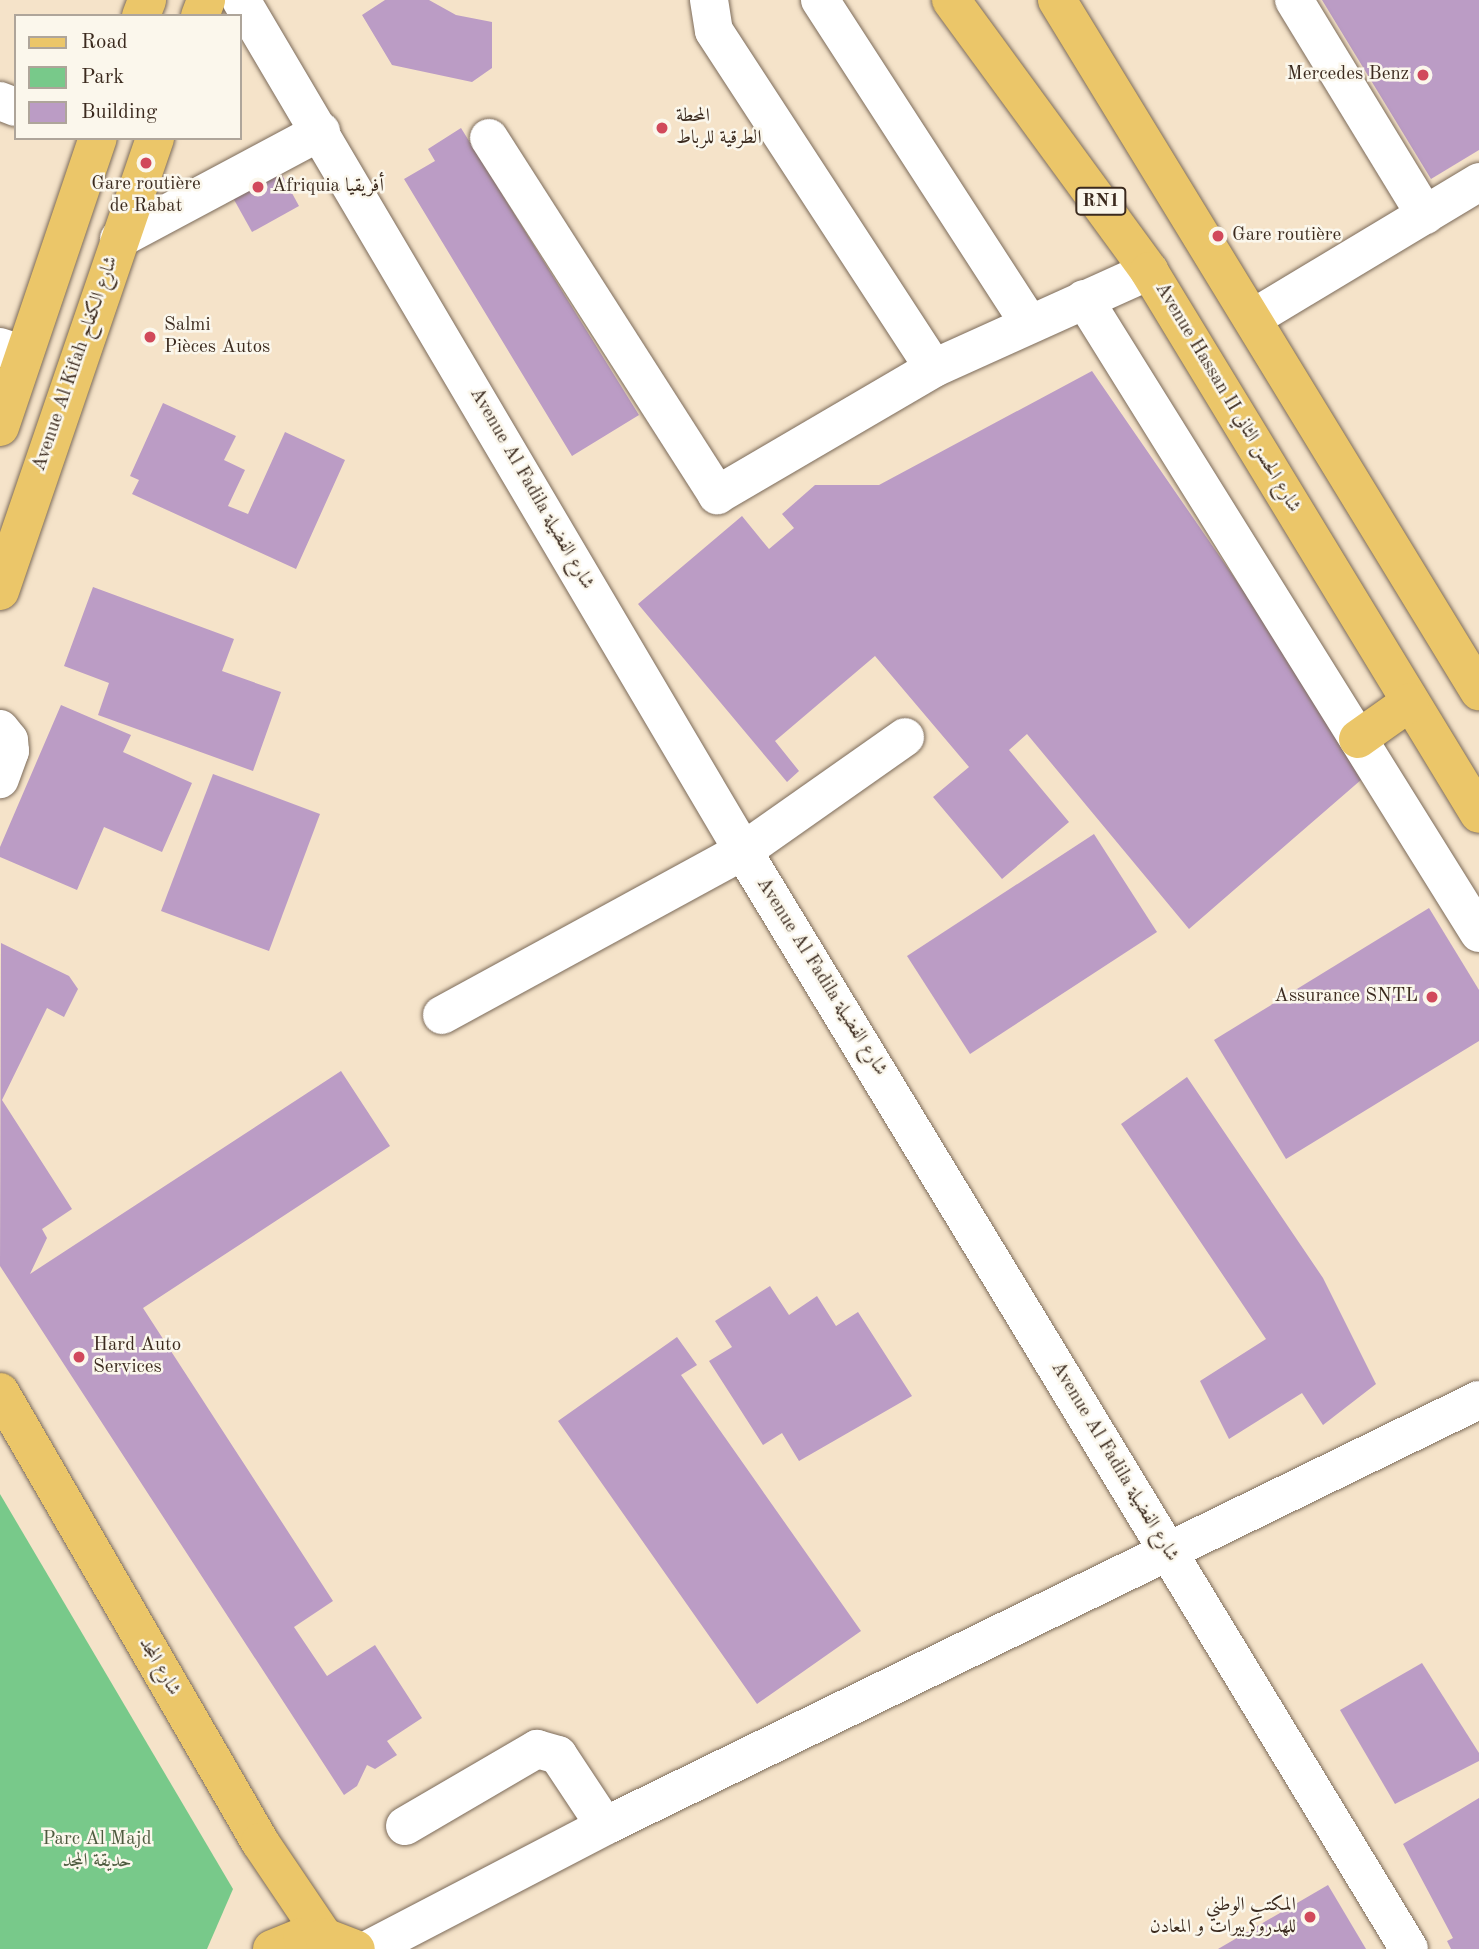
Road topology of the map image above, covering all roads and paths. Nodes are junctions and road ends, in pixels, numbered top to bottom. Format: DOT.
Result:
graph roads {
  1 [pos="241,0"];
  2 [pos="709,0"];
  3 [pos="820,0"];
  4 [pos="950,0"];
  5 [pos="1294,0"];
  6 [pos="1069,4"];
  7 [pos="321,131"];
  8 [pos="489,138"];
  9 [pos="97,140"];
  10 [pos="154,140"];
  11 [pos="1479,182"];
  12 [pos="1425,215"];
  13 [pos="119,239"];
  14 [pos="1149,271"];
  15 [pos="1084,299"];
  16 [pos="1253,318"];
  17 [pos="1030,324"];
  18 [pos="12,351"];
  19 [pos="934,368"];
  20 [pos="0,427"];
  21 [pos="0,591"];
  22 [pos="1479,691"];
  23 [pos="1410,702"];
  24 [pos="0,729"];
  25 [pos="905,737"];
  26 [pos="1358,738"];
  27 [pos="0,779"];
  28 [pos="1479,814"];
  29 [pos="743,851"];
  30 [pos="1479,933"];
  31 [pos="442,1014"];
  32 [pos="0,1392"];
  33 [pos="1479,1400"];
  34 [pos="1166,1549"];
  35 [pos="405,1826"];
  36 [pos="605,1826"];
  37 [pos="340,1943"];
  38 [pos="272,1949"];
  39 [pos="369,1949"];
  40 [pos="1409,1949"];
  1 -- 7 [label="street, Avenue Al Fadila شارع الفضيلة"];
  2 -- 19 [label="street"];
  3 -- 17 [label="street"];
  4 -- 14 [label="main road, Avenue Hassan II شارع الحسن الثاني / RN1"];
  5 -- 12 [label="street"];
  6 -- 16 [label="main road"];
  7 -- 13 [label="street"];
  7 -- 29 [label="street, Avenue Al Fadila شارع الفضيلة"];
  8 -- 19 [label="street"];
  9 -- 18 [label="main road"];
  10 -- 13 [label="main road, Avenue Al Kifah شارع الكفاح"];
  11 -- 12 [label="street"];
  12 -- 16 [label="street"];
  13 -- 21 [label="main road, Avenue Al Kifah شارع الكفاح"];
  14 -- 15 [label="street"];
  14 -- 23 [label="main road, Avenue Hassan II شارع الحسن الثاني / RN1"];
  15 -- 17 [label="street"];
  15 -- 26 [label="street"];
  16 -- 22 [label="main road"];
  17 -- 19 [label="street"];
  18 -- 20 [label="main road"];
  23 -- 26 [label="main road"];
  23 -- 28 [label="main road, Avenue Hassan II شارع الحسن الثاني / RN1"];
  24 -- 27 [label="street"];
  25 -- 29 [label="street"];
  26 -- 30 [label="street"];
  29 -- 31 [label="street"];
  29 -- 34 [label="street, Avenue Al Fadila شارع الفضيلة"];
  32 -- 37 [label="main road, شارع المجد"];
  33 -- 34 [label="street"];
  34 -- 36 [label="street"];
  34 -- 40 [label="street, Avenue Al Fadila شارع الفضيلة"];
  35 -- 36 [label="street"];
  36 -- 39 [label="street"];
  37 -- 38 [label="main road, شارع المجد"];
}
